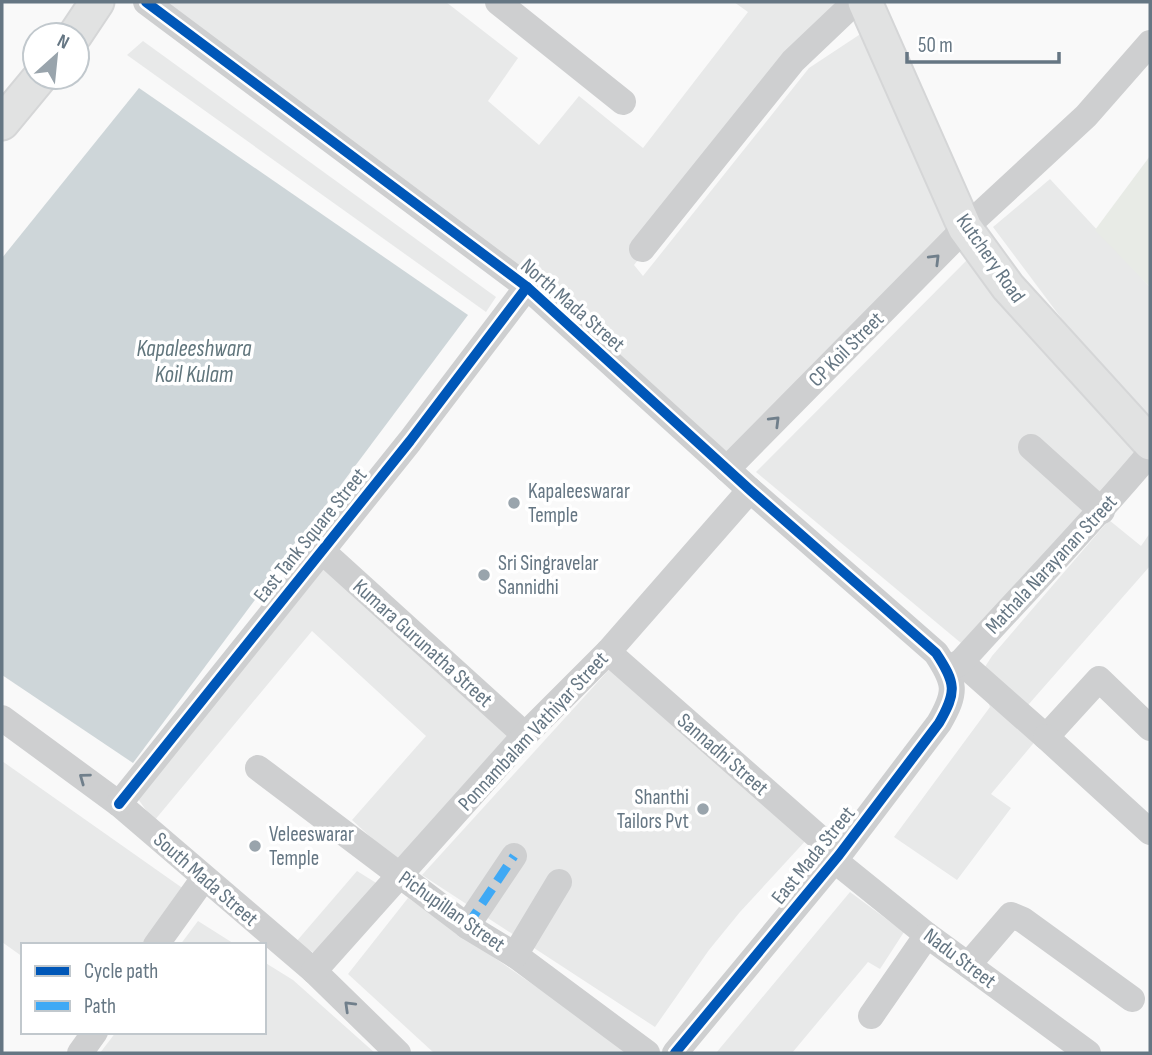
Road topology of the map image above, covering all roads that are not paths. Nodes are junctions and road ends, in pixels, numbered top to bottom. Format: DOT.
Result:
graph roads {
  1 [pos="97,2"];
  2 [pos="146,2"];
  3 [pos="498,2"];
  4 [pos="855,2"];
  5 [pos="865,2"];
  6 [pos="84,21"];
  7 [pos="1150,43"];
  8 [pos="28,91"];
  9 [pos="623,102"];
  10 [pos="2,123"];
  11 [pos="965,228"];
  12 [pos="642,249"];
  13 [pos="527,287"];
  14 [pos="1150,443"];
  15 [pos="1031,447"];
  16 [pos="1150,453"];
  17 [pos="727,469"];
  18 [pos="750,491"];
  19 [pos="1102,511"];
  20 [pos="321,550"];
  21 [pos="608,652"];
  22 [pos="954,666"];
  23 [pos="2,718"];
  24 [pos="1150,728"];
  25 [pos="525,735"];
  26 [pos="1046,737"];
  27 [pos="258,768"];
  28 [pos="119,804"];
  29 [pos="1150,832"];
  30 [pos="514,856"];
  31 [pos="836,858"];
  32 [pos="401,874"];
  33 [pos="204,877"];
  34 [pos="559,882"];
  35 [pos="467,926"];
  36 [pos="927,935"];
  37 [pos="157,943"];
  38 [pos="515,955"];
  39 [pos="968,965"];
  40 [pos="314,971"];
  41 [pos="1132,999"];
  42 [pos="871,1016"];
  43 [pos="94,1034"];
  44 [pos="80,1053"];
  45 [pos="398,1053"];
  46 [pos="647,1053"];
  47 [pos="676,1053"];
  48 [pos="1088,1053"];
  1 -- 6 [label="main road"];
  2 -- 13 [label="street, North Mada Street"];
  3 -- 9 [label="street"];
  4 -- 12 [label="street"];
  5 -- 11 [label="main road, Kutchery Road"];
  7 -- 11 [label="street, CP Koil Street"];
  8 -- 10 [label="main road"];
  11 -- 14 [label="main road, Kutchery Road"];
  17 -- 11 [label="street, CP Koil Street, one-way"];
  13 -- 17 [label="street, North Mada Street"];
  13 -- 20 [label="street, East Tank Square Street"];
  15 -- 19 [label="street"];
  16 -- 19 [label="street, Mathala Narayanan Street"];
  17 -- 18 [label="street, North Mada Street"];
  18 -- 21 [label="street, Ponnambalam Vathiyar Street"];
  18 -- 22 [label="street, North Mada Street"];
  19 -- 22 [label="street, Mathala Narayanan Street"];
  20 -- 25 [label="street, Kumara Gurunatha Street"];
  20 -- 28 [label="street, East Tank Square Street"];
  21 -- 25 [label="street, Ponnambalam Vathiyar Street"];
  21 -- 31 [label="street, Sannadhi Street"];
  22 -- 26 [label="street, North Mada Street"];
  22 -- 31 [label="street, East Mada Street"];
  28 -- 23 [label="street, South Mada Street, one-way"];
  24 -- 26 [label="street"];
  25 -- 32 [label="street, Ponnambalam Vathiyar Street"];
  26 -- 29 [label="street, North Mada Street"];
  27 -- 32 [label="street, Pichupillan Street"];
  28 -- 33 [label="street, South Mada Street"];
  30 -- 35 [label="street"];
  31 -- 36 [label="street, Nadu Street"];
  31 -- 47 [label="street, East Mada Street"];
  32 -- 35 [label="street, Pichupillan Street"];
  32 -- 40 [label="street, Ponnambalam Vathiyar Street"];
  33 -- 37 [label="street"];
  33 -- 40 [label="street, South Mada Street"];
  34 -- 38 [label="street"];
  35 -- 38 [label="street, Pichupillan Street"];
  36 -- 39 [label="street, Nadu Street"];
  36 -- 42 [label="street"];
  38 -- 46 [label="street, Pichupillan Street"];
  39 -- 41 [label="street"];
  39 -- 48 [label="street, Nadu Street"];
  45 -- 40 [label="street, South Mada Street, one-way"];
  43 -- 44 [label="street"];
}
